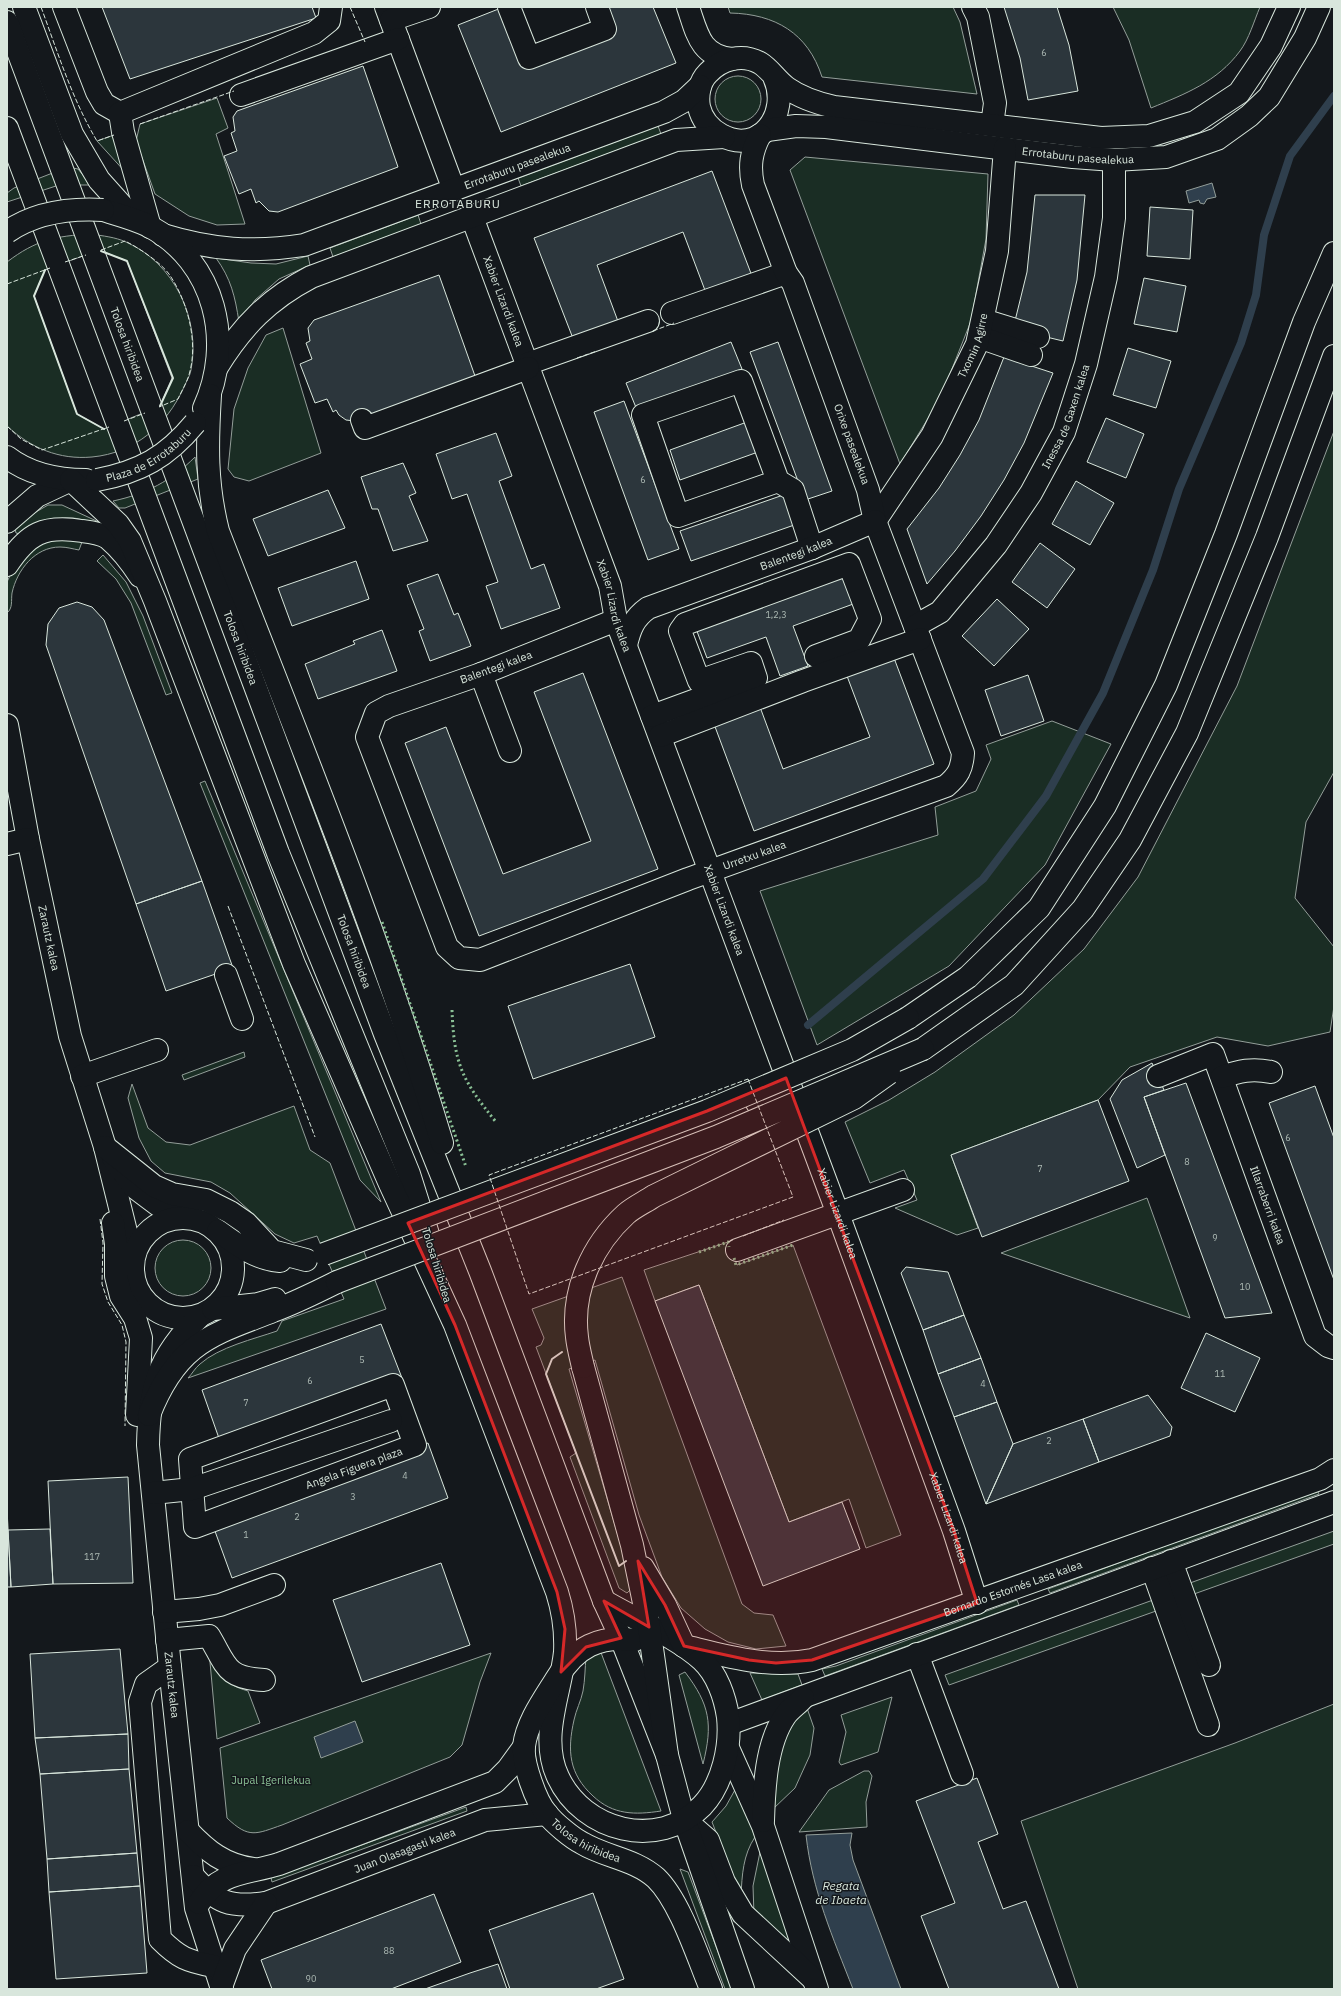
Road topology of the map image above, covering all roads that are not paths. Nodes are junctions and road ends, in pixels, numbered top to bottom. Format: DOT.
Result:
graph roads {
  1 [pos="24,7"];
  2 [pos="64,7"];
  3 [pos="331,7"];
  4 [pos="429,7"];
  5 [pos="509,7"];
  6 [pos="597,7"];
  7 [pos="688,7"];
  8 [pos="973,7"];
  9 [pos="1289,7"];
  10 [pos="1319,7"];
  11 [pos="7,22"];
  12 [pos="392,22"];
  13 [pos="732,59"];
  14 [pos="774,77"];
  15 [pos="700,86"];
  16 [pos="241,95"];
  17 [pos="120,113"];
  18 [pos="992,125"];
  19 [pos="7,128"];
  20 [pos="763,132"];
  21 [pos="724,137"];
  22 [pos="1005,148"];
  23 [pos="1114,160"];
  24 [pos="454,190"];
  25 [pos="472,216"];
  26 [pos="149,227"];
  27 [pos="7,232"];
  28 [pos="1334,253"];
  29 [pos="786,273"];
  30 [pos="672,313"];
  31 [pos="648,321"];
  32 [pos="981,328"];
  33 [pos="1035,346"];
  34 [pos="1334,356"];
  35 [pos="528,366"];
  36 [pos="217,367"];
  37 [pos="210,395"];
  38 [pos="362,420"];
  39 [pos="7,457"];
  40 [pos="71,480"];
  41 [pos="778,481"];
  42 [pos="876,521"];
  43 [pos="7,522"];
  44 [pos="812,548"];
  45 [pos="7,564"];
  46 [pos="610,586"];
  47 [pos="155,601"];
  48 [pos="648,608"];
  49 [pos="616,620"];
  50 [pos="918,632"];
  51 [pos="626,645"];
  52 [pos="816,656"];
  53 [pos="481,674"];
  54 [pos="652,716"];
  55 [pos="7,725"];
  56 [pos="660,736"];
  57 [pos="510,751"];
  58 [pos="963,753"];
  59 [pos="28,839"];
  60 [pos="7,844"];
  61 [pos="710,872"];
  62 [pos="459,958"];
  63 [pos="226,975"];
  64 [pos="242,1019"];
  65 [pos="923,1049"];
  66 [pos="157,1050"];
  67 [pos="1271,1072"];
  68 [pos="82,1076"];
  69 [pos="1158,1076"];
  70 [pos="1222,1077"];
  71 [pos="791,1090"];
  72 [pos="757,1103"];
  73 [pos="105,1147"];
  74 [pos="903,1190"];
  75 [pos="838,1214"];
  76 [pos="191,1218"];
  77 [pos="218,1231"];
  78 [pos="737,1250"];
  79 [pos="315,1257"];
  80 [pos="133,1260"];
  81 [pos="480,1271"];
  82 [pos="337,1282"];
  83 [pos="146,1303"];
  84 [pos="207,1313"];
  85 [pos="455,1325"];
  86 [pos="1334,1348"];
  87 [pos="156,1378"];
  88 [pos="149,1415"];
  89 [pos="391,1421"];
  90 [pos="149,1455"];
  91 [pos="1334,1470"];
  92 [pos="192,1489"];
  93 [pos="153,1493"];
  94 [pos="1334,1502"];
  95 [pos="632,1544"];
  96 [pos="1161,1565"];
  97 [pos="274,1586"];
  98 [pos="604,1601"];
  99 [pos="977,1603"];
  100 [pos="164,1612"];
  101 [pos="650,1634"];
  102 [pos="622,1638"];
  103 [pos="167,1640"];
  104 [pos="684,1646"];
  105 [pos="916,1654"];
  106 [pos="1209,1665"];
  107 [pos="170,1667"];
  108 [pos="561,1672"];
  109 [pos="264,1680"];
  110 [pos="807,1695"];
  111 [pos="729,1724"];
  112 [pos="1208,1725"];
  113 [pos="524,1747"];
  114 [pos="728,1748"];
  115 [pos="668,1755"];
  116 [pos="962,1774"];
  117 [pos="547,1814"];
  118 [pos="684,1819"];
  119 [pos="763,1826"];
  120 [pos="188,1831"];
  121 [pos="260,1870"];
  122 [pos="199,1892"];
  123 [pos="266,1903"];
  124 [pos="213,1966"];
  125 [pos="816,1985"];
  126 [pos="221,1988"];
  127 [pos="711,1989"];
  128 [pos="743,1989"];
  1 -- 26 [label="main road"];
  2 -- 17 [label="main road"];
  3 -- 17 [label="main road"];
  4 -- 12 [label="main road"];
  5 -- 6 [label="main road"];
  7 -- 13 [label="main road"];
  8 -- 18 [label="main road"];
  9 -- 18 [label="main road, Errotaburu pasealekua"];
  10 -- 23 [label="main road, Errotaburu pasealekua"];
  11 -- 81 [label="main road, Tolosa hiribidea"];
  12 -- 16 [label="main road"];
  12 -- 24 [label="main road"];
  13 -- 14 [label="main road, Errotaburu pasealekua"];
  13 -- 15 [label="main road, Errotaburu pasealekua"];
  14 -- 18 [label="main road, Errotaburu pasealekua"];
  14 -- 20 [label="main road"];
  15 -- 21 [label="main road, Errotaburu pasealekua"];
  15 -- 24 [label="main road, Errotaburu pasealekua"];
  17 -- 26 [label="main road"];
  19 -- 85 [label="main road, Tolosa hiribidea"];
  20 -- 21 [label="main road, Errotaburu pasealekua"];
  20 -- 22 [label="main road, Errotaburu pasealekua"];
  20 -- 29 [label="main road, Orixe pasealekua"];
  21 -- 25 [label="main road, Errotaburu pasealekua"];
  22 -- 23 [label="main road, Errotaburu pasealekua"];
  22 -- 32 [label="main road, Txomin Agirre"];
  23 -- 50 [label="main road, Inessa de Gaxen kalea"];
  24 -- 26 [label="main road, Errotaburu pasealekua"];
  25 -- 35 [label="main road, Xabier Lizardi kalea"];
  25 -- 36 [label="main road, Errotaburu pasealekua"];
  26 -- 27 [label="main road, Errotaburu pasealekua, bridge"];
  26 -- 36 [label="main road"];
  28 -- 79 [label="main road, bridge"];
  29 -- 30 [label="main road"];
  29 -- 42 [label="main road, Orixe pasealekua"];
  31 -- 35 [label="main road"];
  32 -- 33 [label="main road"];
  32 -- 42 [label="main road, Txomin Agirre"];
  34 -- 65 [label="main road"];
  35 -- 38 [label="main road"];
  35 -- 46 [label="main road, Xabier Lizardi kalea"];
  36 -- 37 [label="main road"];
  37 -- 40 [label="main road, Plaza de Errotaburu, bridge"];
  37 -- 81 [label="main road, Tolosa hiribidea"];
  39 -- 40 [label="main road, Plaza de Errotaburu"];
  40 -- 43 [label="main road"];
  40 -- 47 [label="main road"];
  41 -- 41 [label="main road"];
  41 -- 44 [label="main road"];
  42 -- 44 [label="main road, Balentegi kalea"];
  42 -- 50 [label="main road, Orixe pasealekua"];
  44 -- 48 [label="main road, Balentegi kalea"];
  45 -- 47 [label="main road"];
  46 -- 48 [label="main road"];
  46 -- 49 [label="main road, Xabier Lizardi kalea"];
  47 -- 85 [label="main road, Tolosa hiribidea"];
  48 -- 51 [label="main road"];
  49 -- 51 [label="main road, Xabier Lizardi kalea"];
  49 -- 53 [label="main road, Balentegi kalea"];
  50 -- 56 [label="main road, Inessa de Gaxen kalea"];
  50 -- 58 [label="main road, Orixe pasealekua"];
  51 -- 54 [label="main road, Xabier Lizardi kalea"];
  52 -- 54 [label="main road"];
  53 -- 57 [label="main road"];
  53 -- 62 [label="main road, Balentegi kalea"];
  54 -- 56 [label="main road, Xabier Lizardi kalea"];
  55 -- 59 [label="main road, Zarautz kalea"];
  56 -- 61 [label="main road, Xabier Lizardi kalea"];
  58 -- 61 [label="main road, Urretxu kalea"];
  59 -- 60 [label="main road"];
  59 -- 68 [label="main road, Zarautz kalea"];
  61 -- 62 [label="main road, Urretxu kalea"];
  61 -- 71 [label="main road, Xabier Lizardi kalea"];
  63 -- 64 [label="main road"];
  65 -- 82 [label="main road, bridge"];
  65 -- 95 [label="main road, bridge"];
  66 -- 68 [label="main road"];
  67 -- 70 [label="main road"];
  68 -- 73 [label="main road, Zarautz kalea"];
  68 -- 90 [label="main road"];
  69 -- 70 [label="main road, Illarraberri kalea"];
  70 -- 86 [label="main road, Illarraberri kalea"];
  71 -- 72 [label="main road"];
  71 -- 75 [label="main road, Xabier Lizardi kalea"];
  73 -- 76 [label="main road, Zarautz kalea"];
  73 -- 79 [label="main road"];
  73 -- 80 [label="main road, Zarautz kalea"];
  74 -- 75 [label="main road"];
  75 -- 78 [label="main road"];
  75 -- 99 [label="main road, Xabier Lizardi kalea"];
  76 -- 77 [label="main road"];
  76 -- 80 [label="main road"];
  77 -- 79 [label="main road"];
  77 -- 84 [label="main road"];
  80 -- 83 [label="main road"];
  81 -- 98 [label="main road, Tolosa hiribidea"];
  82 -- 84 [label="main road"];
  82 -- 88 [label="main road"];
  83 -- 84 [label="main road"];
  83 -- 87 [label="main road, Zarautz kalea"];
  84 -- 87 [label="main road, Zarautz kalea"];
  85 -- 108 [label="main road, Tolosa hiribidea"];
  87 -- 88 [label="main road, Zarautz kalea"];
  88 -- 90 [label="main road, Zarautz kalea"];
  89 -- 92 [label="main road"];
  90 -- 93 [label="main road, Zarautz kalea"];
  91 -- 99 [label="main road, Bernardo Estornés Lasa kalea"];
  92 -- 92 [label="main road, Angela Figuera plaza"];
  92 -- 93 [label="main road"];
  93 -- 100 [label="main road, Zarautz kalea"];
  94 -- 96 [label="main road"];
  95 -- 101 [label="main road"];
  95 -- 104 [label="main road"];
  96 -- 105 [label="main road"];
  96 -- 106 [label="main road"];
  96 -- 112 [label="main road"];
  97 -- 100 [label="main road"];
  98 -- 101 [label="main road"];
  98 -- 102 [label="main road, Tolosa hiribidea"];
  99 -- 104 [label="main road, Bernardo Estornés Lasa kalea"];
  100 -- 103 [label="main road, Zarautz kalea"];
  101 -- 102 [label="main road, Bernardo Estornés Lasa kalea"];
  101 -- 104 [label="main road, Bernardo Estornés Lasa kalea"];
  101 -- 115 [label="main road"];
  102 -- 108 [label="main road, Bernardo Estornés Lasa kalea"];
  102 -- 115 [label="main road, Tolosa hiribidea"];
  103 -- 107 [label="main road, Zarautz kalea"];
  103 -- 109 [label="main road"];
  104 -- 111 [label="main road, Tolosa hiribidea"];
  105 -- 110 [label="main road"];
  105 -- 116 [label="main road"];
  107 -- 120 [label="main road, Zarautz kalea"];
  107 -- 124 [label="main road"];
  108 -- 113 [label="main road, Tolosa hiribidea"];
  108 -- 118 [label="main road, Tolosa hiribidea"];
  110 -- 111 [label="main road"];
  110 -- 119 [label="main road, Tolosa hiribidea"];
  111 -- 114 [label="main road, Tolosa hiribidea"];
  113 -- 117 [label="main road, Tolosa hiribidea"];
  113 -- 121 [label="main road"];
  114 -- 118 [label="main road, Tolosa hiribidea"];
  114 -- 119 [label="main road, Tolosa hiribidea"];
  115 -- 118 [label="main road, Tolosa hiribidea"];
  117 -- 123 [label="main road, Juan Olasagasti kalea"];
  117 -- 127 [label="main road, Tolosa hiribidea"];
  118 -- 125 [label="main road, Tolosa hiribidea"];
  118 -- 128 [label="main road, Tolosa hiribidea"];
  119 -- 125 [label="main road, Tolosa hiribidea"];
  120 -- 121 [label="main road"];
  120 -- 122 [label="main road, Zarautz kalea"];
  121 -- 122 [label="main road"];
  122 -- 123 [label="main road, Juan Olasagasti kalea"];
  122 -- 124 [label="main road, Zarautz kalea"];
  123 -- 126 [label="main road"];
  124 -- 126 [label="main road, Zarautz kalea"];
}
